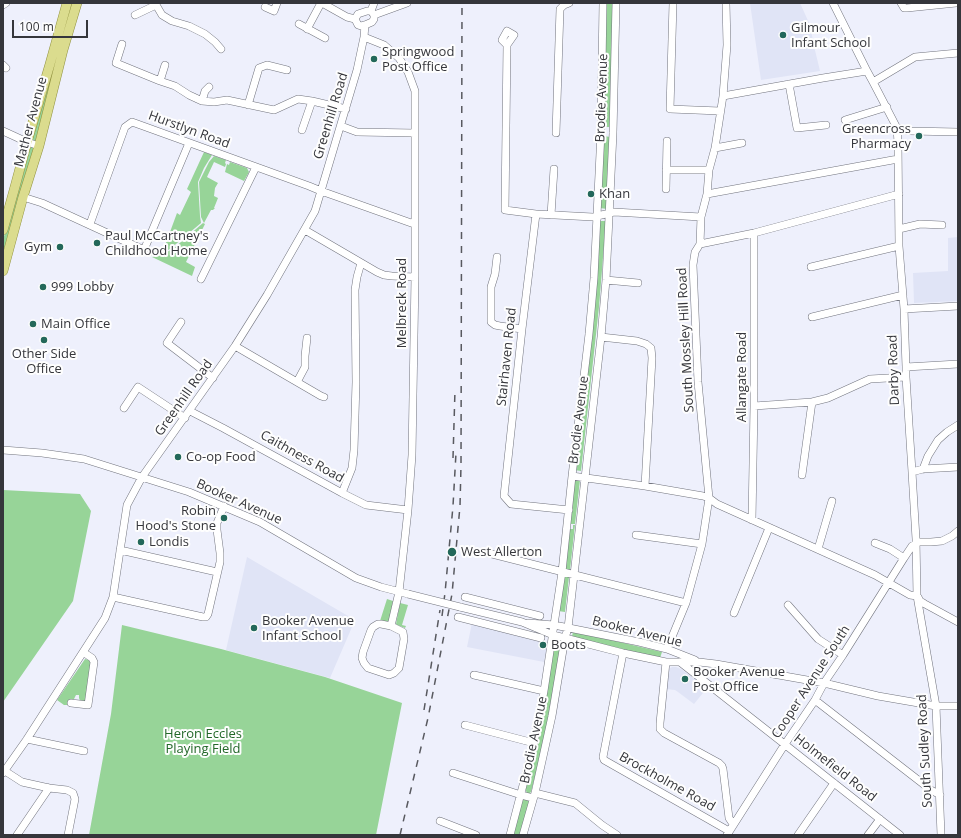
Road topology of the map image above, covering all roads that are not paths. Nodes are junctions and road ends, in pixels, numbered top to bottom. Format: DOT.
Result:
graph roads {
  1 [pos="6,3"];
  2 [pos="67,3"];
  3 [pos="77,3"];
  4 [pos="277,3"];
  5 [pos="322,3"];
  6 [pos="374,3"];
  7 [pos="407,3"];
  8 [pos="569,3"];
  9 [pos="603,3"];
  10 [pos="616,3"];
  11 [pos="673,3"];
  12 [pos="726,3"];
  13 [pos="833,3"];
  14 [pos="956,3"];
  15 [pos="156,4"];
  16 [pos="902,4"];
  17 [pos="3,5"];
  18 [pos="265,7"];
  19 [pos="372,13"];
  20 [pos="135,15"];
  21 [pos="355,19"];
  22 [pos="299,24"];
  23 [pos="365,25"];
  24 [pos="307,29"];
  25 [pos="364,37"];
  26 [pos="325,38"];
  27 [pos="122,44"];
  28 [pos="507,45"];
  29 [pos="221,49"];
  30 [pos="958,53"];
  31 [pos="165,65"];
  32 [pos="287,70"];
  33 [pos="867,71"];
  34 [pos="160,81"];
  35 [pos="873,82"];
  36 [pos="789,84"];
  37 [pos="209,87"];
  38 [pos="723,96"];
  39 [pos="202,101"];
  40 [pos="312,101"];
  41 [pos="248,105"];
  42 [pos="887,108"];
  43 [pos="346,109"];
  44 [pos="720,111"];
  45 [pos="845,120"];
  46 [pos="826,125"];
  47 [pos="341,126"];
  48 [pos="896,128"];
  49 [pos="302,130"];
  50 [pos="3,131"];
  51 [pos="910,131"];
  52 [pos="415,132"];
  53 [pos="601,132"];
  54 [pos="958,132"];
  55 [pos="556,133"];
  56 [pos="613,133"];
  57 [pos="667,141"];
  58 [pos="27,142"];
  59 [pos="189,143"];
  60 [pos="742,143"];
  61 [pos="898,143"];
  62 [pos="39,146"];
  63 [pos="715,148"];
  64 [pos="898,159"];
  65 [pos="256,167"];
  66 [pos="554,169"];
  67 [pos="666,170"];
  68 [pos="709,170"];
  69 [pos="666,189"];
  70 [pos="320,191"];
  71 [pos="707,194"];
  72 [pos="899,194"];
  73 [pos="23,197"];
  74 [pos="536,214"];
  75 [pos="610,214"];
  76 [pos="551,215"];
  77 [pos="597,216"];
  78 [pos="701,217"];
  79 [pos="90,224"];
  80 [pos="414,224"];
  81 [pos="942,225"];
  82 [pos="899,229"];
  83 [pos="3,230"];
  84 [pos="304,230"];
  85 [pos="754,233"];
  86 [pos="700,244"];
  87 [pos="899,246"];
  88 [pos="6,250"];
  89 [pos="494,261"];
  90 [pos="361,263"];
  91 [pos="811,267"];
  92 [pos="3,271"];
  93 [pos="414,277"];
  94 [pos="201,279"];
  95 [pos="606,280"];
  96 [pos="638,283"];
  97 [pos="903,295"];
  98 [pos="958,306"];
  99 [pos="904,309"];
  100 [pos="812,317"];
  101 [pos="181,322"];
  102 [pos="522,329"];
  103 [pos="601,337"];
  104 [pos="307,338"];
  105 [pos="235,346"];
  106 [pos="958,364"];
  107 [pos="906,367"];
  108 [pos="906,376"];
  109 [pos="213,378"];
  110 [pos="297,382"];
  111 [pos="324,397"];
  112 [pos="812,402"];
  113 [pos="754,406"];
  114 [pos="124,408"];
  115 [pos="190,411"];
  116 [pos="185,418"];
  117 [pos="958,425"];
  118 [pos="3,450"];
  119 [pos="958,467"];
  120 [pos="923,470"];
  121 [pos="912,472"];
  122 [pos="802,475"];
  123 [pos="572,476"];
  124 [pos="142,477"];
  125 [pos="585,477"];
  126 [pos="645,486"];
  127 [pos="342,493"];
  128 [pos="709,498"];
  129 [pos="832,500"];
  130 [pos="224,506"];
  131 [pos="408,510"];
  132 [pos="569,510"];
  133 [pos="752,520"];
  134 [pos="769,528"];
  135 [pos="958,530"];
  136 [pos="636,534"];
  137 [pos="875,542"];
  138 [pos="916,543"];
  139 [pos="702,544"];
  140 [pos="120,550"];
  141 [pos="818,550"];
  142 [pos="488,553"];
  143 [pos="904,558"];
  144 [pos="217,572"];
  145 [pos="562,572"];
  146 [pos="574,575"];
  147 [pos="889,584"];
  148 [pos="399,592"];
  149 [pos="917,596"];
  150 [pos="112,597"];
  151 [pos="465,597"];
  152 [pos="686,603"];
  153 [pos="788,605"];
  154 [pos="504,607"];
  155 [pos="734,612"];
  156 [pos="540,616"];
  157 [pos="458,617"];
  158 [pos="502,617"];
  159 [pos="522,622"];
  160 [pos="958,622"];
  161 [pos="554,624"];
  162 [pos="391,626"];
  163 [pos="499,627"];
  164 [pos="568,628"];
  165 [pos="537,629"];
  166 [pos="553,635"];
  167 [pos="565,638"];
  168 [pos="667,649"];
  169 [pos="83,652"];
  170 [pos="623,653"];
  171 [pos="843,655"];
  172 [pos="666,662"];
  173 [pos="680,662"];
  174 [pos="699,662"];
  175 [pos="474,675"];
  176 [pos="824,682"];
  177 [pos="544,691"];
  178 [pos="815,700"];
  179 [pos="75,701"];
  180 [pos="936,706"];
  181 [pos="958,706"];
  182 [pos="465,725"];
  183 [pos="27,739"];
  184 [pos="534,743"];
  185 [pos="785,744"];
  186 [pos="84,751"];
  187 [pos="4,772"];
  188 [pos="453,773"];
  189 [pos="834,783"];
  190 [pos="49,788"];
  191 [pos="521,795"];
  192 [pos="534,795"];
  193 [pos="940,795"];
  194 [pos="880,820"];
  195 [pos="440,821"];
  196 [pos="733,824"];
  197 [pos="728,833"];
  198 [pos="17,835"];
  199 [pos="68,835"];
  200 [pos="476,835"];
  201 [pos="510,835"];
  202 [pos="523,835"];
  203 [pos="617,835"];
  204 [pos="798,835"];
  205 [pos="868,835"];
  206 [pos="900,835"];
  207 [pos="941,835"];
  1 -- 17 [label="street"];
  2 -- 58 [label="main road, Mather Avenue"];
  3 -- 62 [label="main road, Mather Avenue"];
  4 -- 18 [label="street"];
  5 -- 21 [label="street"];
  5 -- 24 [label="street"];
  6 -- 19 [label="street"];
  7 -- 19 [label="street"];
  8 -- 55 [label="street"];
  9 -- 53 [label="street, Brodie Avenue"];
  10 -- 56 [label="street, Brodie Avenue"];
  11 -- 44 [label="street"];
  12 -- 38 [label="street, South Mossley Hill Road"];
  13 -- 33 [label="street, Darby Road"];
  14 -- 16 [label="street"];
  15 -- 20 [label="street"];
  15 -- 29 [label="street"];
  19 -- 21 [label="street"];
  19 -- 23 [label="street"];
  21 -- 23 [label="street"];
  22 -- 24 [label="street"];
  23 -- 25 [label="street, Greenhill Road"];
  24 -- 26 [label="street"];
  25 -- 43 [label="street, Greenhill Road"];
  25 -- 52 [label="street, Melbreck Road"];
  27 -- 34 [label="street"];
  28 -- 74 [label="street"];
  30 -- 35 [label="street"];
  31 -- 34 [label="street"];
  32 -- 41 [label="street"];
  33 -- 35 [label="street, Darby Road"];
  33 -- 36 [label="street"];
  34 -- 39 [label="street"];
  35 -- 42 [label="street, Darby Road"];
  36 -- 38 [label="street"];
  36 -- 46 [label="street"];
  37 -- 39 [label="street"];
  38 -- 44 [label="street, South Mossley Hill Road"];
  39 -- 41 [label="street"];
  40 -- 41 [label="street"];
  40 -- 43 [label="street"];
  40 -- 49 [label="street"];
  42 -- 45 [label="street"];
  42 -- 48 [label="street, Darby Road"];
  43 -- 47 [label="street, Greenhill Road"];
  44 -- 63 [label="street, South Mossley Hill Road"];
  47 -- 52 [label="street"];
  47 -- 70 [label="street, Greenhill Road"];
  48 -- 51 [label="street"];
  48 -- 61 [label="street, Darby Road"];
  50 -- 58 [label="street"];
  51 -- 54 [label="street"];
  51 -- 61 [label="street"];
  52 -- 80 [label="street, Melbreck Road"];
  53 -- 56 [label="street"];
  53 -- 77 [label="street, Brodie Avenue"];
  56 -- 75 [label="street, Brodie Avenue"];
  57 -- 67 [label="street"];
  58 -- 62 [label="street"];
  58 -- 83 [label="main road, Mather Avenue"];
  59 -- 65 [label="street, Hurstlyn Road"];
  59 -- 79 [label="street, Hurstlyn Road"];
  59 -- 79 [label="street"];
  60 -- 63 [label="street"];
  61 -- 64 [label="street, Darby Road"];
  62 -- 73 [label="main road, Mather Avenue"];
  63 -- 68 [label="street, South Mossley Hill Road"];
  64 -- 71 [label="street"];
  64 -- 72 [label="street, Darby Road"];
  65 -- 70 [label="street, Hurstlyn Road"];
  65 -- 94 [label="street"];
  66 -- 76 [label="street"];
  67 -- 68 [label="street"];
  67 -- 69 [label="street"];
  68 -- 71 [label="street, South Mossley Hill Road"];
  70 -- 80 [label="street, Hurstlyn Road"];
  70 -- 84 [label="street, Greenhill Road"];
  71 -- 78 [label="street, South Mossley Hill Road"];
  72 -- 82 [label="street, Darby Road"];
  72 -- 85 [label="street"];
  73 -- 79 [label="street"];
  73 -- 88 [label="main road, Mather Avenue"];
  74 -- 76 [label="street"];
  74 -- 102 [label="street, Stairhaven Road"];
  75 -- 77 [label="street"];
  75 -- 78 [label="street"];
  75 -- 95 [label="street, Brodie Avenue"];
  76 -- 77 [label="street"];
  77 -- 123 [label="street, Brodie Avenue"];
  78 -- 86 [label="street, South Mossley Hill Road"];
  80 -- 93 [label="street, Melbreck Road"];
  81 -- 82 [label="street"];
  82 -- 87 [label="street, Darby Road"];
  84 -- 90 [label="street"];
  84 -- 105 [label="street, Greenhill Road"];
  85 -- 86 [label="street"];
  85 -- 113 [label="street, Allangate Road"];
  86 -- 128 [label="street, South Mossley Hill Road"];
  87 -- 91 [label="street"];
  87 -- 97 [label="street, Darby Road"];
  88 -- 92 [label="main road, Mather Avenue"];
  89 -- 102 [label="street"];
  90 -- 93 [label="street"];
  90 -- 127 [label="street"];
  93 -- 131 [label="street, Melbreck Road"];
  95 -- 96 [label="street"];
  95 -- 103 [label="street, Brodie Avenue"];
  97 -- 99 [label="street, Darby Road"];
  97 -- 100 [label="street"];
  98 -- 99 [label="street"];
  99 -- 107 [label="street, Darby Road"];
  101 -- 109 [label="street"];
  102 -- 132 [label="street, Stairhaven Road"];
  103 -- 125 [label="street, Brodie Avenue"];
  103 -- 126 [label="street"];
  104 -- 110 [label="street"];
  105 -- 109 [label="street, Greenhill Road"];
  105 -- 110 [label="street"];
  106 -- 107 [label="street"];
  107 -- 108 [label="street, Darby Road"];
  108 -- 112 [label="street"];
  108 -- 121 [label="street, Darby Road"];
  109 -- 115 [label="street, Greenhill Road"];
  110 -- 111 [label="street"];
  112 -- 113 [label="street"];
  112 -- 122 [label="street"];
  113 -- 133 [label="street, Allangate Road"];
  114 -- 116 [label="street"];
  115 -- 116 [label="street, Greenhill Road"];
  115 -- 127 [label="street, Caithness Road"];
  116 -- 124 [label="street, Greenhill Road"];
  117 -- 120 [label="street"];
  118 -- 124 [label="street, Booker Avenue"];
  119 -- 120 [label="street"];
  120 -- 121 [label="street"];
  121 -- 138 [label="street, Darby Road"];
  123 -- 125 [label="street"];
  123 -- 132 [label="street, Brodie Avenue"];
  124 -- 130 [label="street, Booker Avenue"];
  124 -- 140 [label="street, Greenhill Road"];
  125 -- 126 [label="street"];
  125 -- 146 [label="street, Brodie Avenue"];
  126 -- 128 [label="street"];
  127 -- 131 [label="street, Caithness Road"];
  128 -- 133 [label="street"];
  128 -- 139 [label="street, South Mossley Hill Road"];
  129 -- 141 [label="street"];
  130 -- 144 [label="street"];
  130 -- 148 [label="street, Booker Avenue"];
  131 -- 148 [label="street, Melbreck Road"];
  132 -- 145 [label="street, Brodie Avenue"];
  133 -- 134 [label="street"];
  134 -- 141 [label="street"];
  134 -- 155 [label="street"];
  135 -- 138 [label="street"];
  136 -- 139 [label="street"];
  137 -- 143 [label="street"];
  138 -- 143 [label="street, Cooper Avenue South"];
  138 -- 149 [label="street, Darby Road"];
  139 -- 152 [label="street, South Mossley Hill Road"];
  140 -- 144 [label="street"];
  140 -- 150 [label="street, Greenhill Road"];
  141 -- 147 [label="street"];
  142 -- 145 [label="street"];
  143 -- 147 [label="street, Cooper Avenue South"];
  144 -- 150 [label="street"];
  145 -- 146 [label="street"];
  145 -- 161 [label="street, Brodie Avenue"];
  146 -- 152 [label="street"];
  146 -- 164 [label="street, Brodie Avenue"];
  147 -- 149 [label="street"];
  147 -- 171 [label="street, Cooper Avenue South"];
  148 -- 158 [label="street, Booker Avenue, bridge"];
  148 -- 162 [label="street, Melbreck Road"];
  149 -- 160 [label="street"];
  149 -- 180 [label="street, South Sudley Road"];
  150 -- 169 [label="street, Greenhill Road"];
  151 -- 154 [label="street"];
  152 -- 168 [label="street, South Mossley Hill Road"];
  153 -- 171 [label="street"];
  154 -- 156 [label="street"];
  154 -- 158 [label="street"];
  157 -- 163 [label="street"];
  158 -- 159 [label="street, Booker Avenue"];
  158 -- 163 [label="street"];
  159 -- 161 [label="street, Booker Avenue"];
  159 -- 165 [label="street, Booker Avenue"];
  161 -- 164 [label="street, Booker Avenue"];
  161 -- 166 [label="street, Brodie Avenue"];
  162 -- 162 [label="street"];
  163 -- 165 [label="street"];
  164 -- 167 [label="street, Brodie Avenue"];
  164 -- 168 [label="street, Booker Avenue"];
  165 -- 166 [label="street, Booker Avenue"];
  166 -- 167 [label="street, Booker Avenue"];
  166 -- 177 [label="street, Brodie Avenue"];
  167 -- 170 [label="street, Booker Avenue"];
  167 -- 192 [label="street, Brodie Avenue"];
  168 -- 174 [label="street, Booker Avenue"];
  169 -- 179 [label="street"];
  169 -- 183 [label="street, Greenhill Road"];
  170 -- 172 [label="street, Booker Avenue"];
  170 -- 197 [label="street, Brockholme Road"];
  171 -- 176 [label="street, Cooper Avenue South"];
  172 -- 173 [label="street, Booker Avenue"];
  172 -- 196 [label="street"];
  173 -- 174 [label="street, Booker Avenue"];
  173 -- 185 [label="street, Holmefield Road"];
  174 -- 176 [label="street"];
  175 -- 177 [label="street"];
  176 -- 178 [label="street, Cooper Avenue South"];
  176 -- 180 [label="street"];
  177 -- 184 [label="street, Brodie Avenue"];
  178 -- 185 [label="street, Cooper Avenue South"];
  178 -- 193 [label="street"];
  180 -- 181 [label="street"];
  180 -- 193 [label="street, South Sudley Road"];
  182 -- 184 [label="street"];
  183 -- 186 [label="street"];
  183 -- 187 [label="street, Greenhill Road"];
  184 -- 191 [label="street, Brodie Avenue"];
  185 -- 189 [label="street, Holmefield Road"];
  185 -- 196 [label="street, Cooper Avenue South"];
  187 -- 190 [label="street"];
  188 -- 191 [label="street"];
  189 -- 194 [label="street, Holmefield Road"];
  189 -- 204 [label="street"];
  190 -- 198 [label="street"];
  190 -- 199 [label="street"];
  191 -- 192 [label="street"];
  191 -- 201 [label="street, Brodie Avenue"];
  192 -- 202 [label="street, Brodie Avenue"];
  192 -- 203 [label="street"];
  193 -- 207 [label="street, South Sudley Road"];
  194 -- 205 [label="street"];
  194 -- 206 [label="street, Holmefield Road"];
  195 -- 200 [label="street"];
  196 -- 197 [label="street, Cooper Avenue South"];
}
